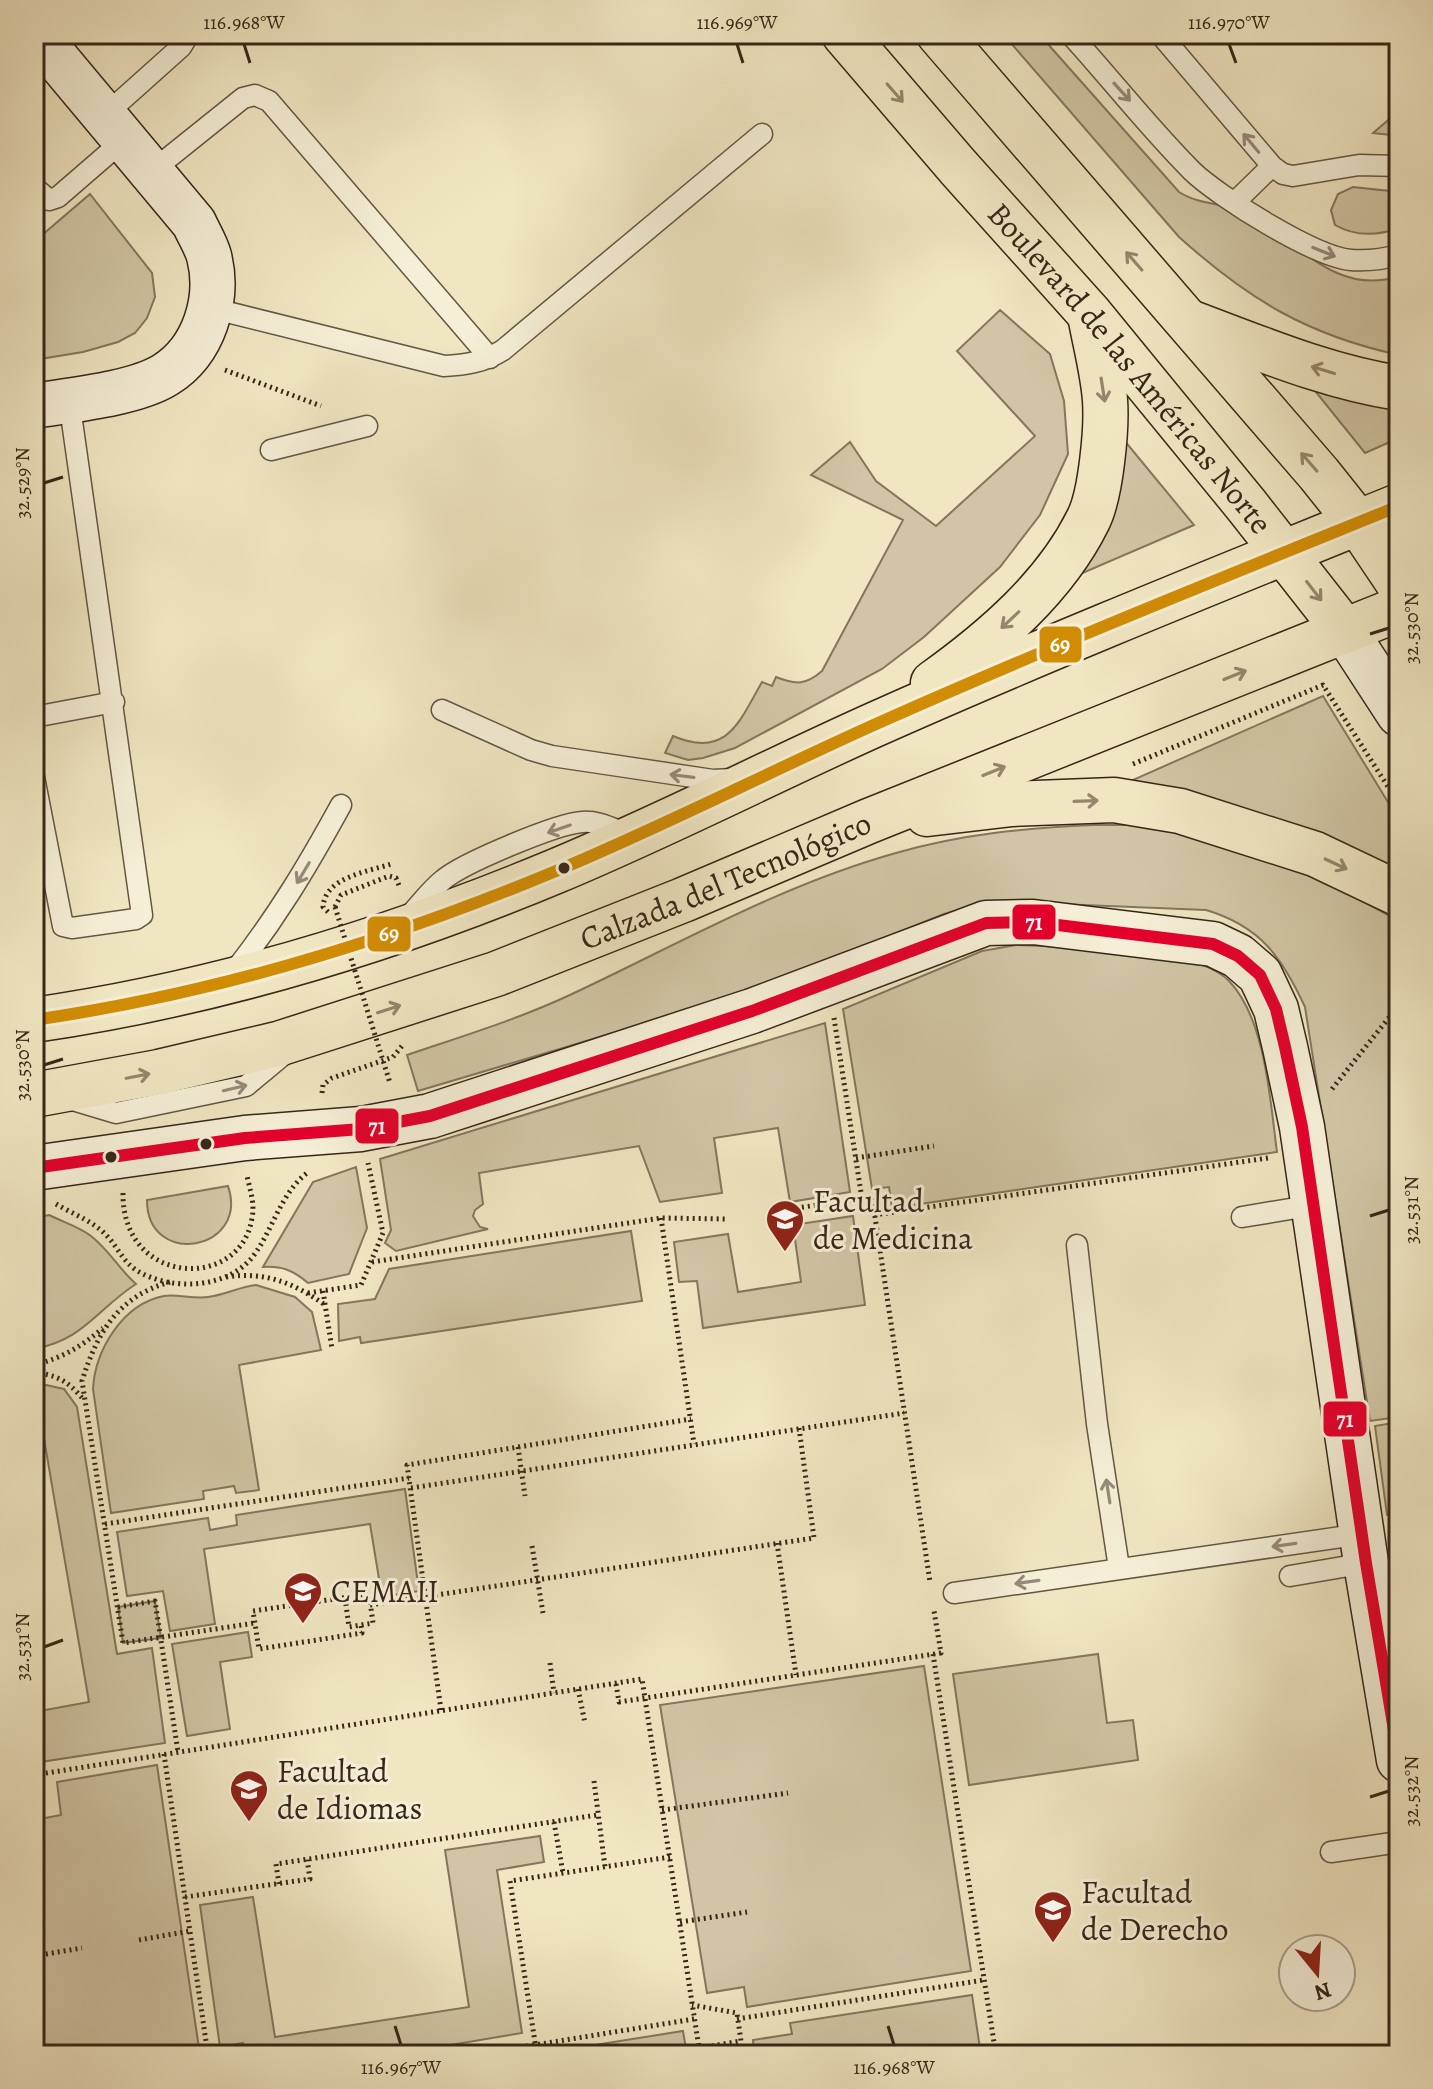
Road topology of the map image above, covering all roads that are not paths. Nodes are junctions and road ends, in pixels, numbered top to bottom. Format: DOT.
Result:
graph roads {
  1 [pos="36,34"];
  2 [pos="189,34"];
  3 [pos="844,34"];
  4 [pos="939,34"];
  5 [pos="1070,34"];
  6 [pos="1160,34"];
  7 [pos="762,134"];
  8 [pos="128,142"];
  9 [pos="1272,166"];
  10 [pos="1399,166"];
  11 [pos="34,187"];
  12 [pos="1235,202"];
  13 [pos="1399,255"];
  14 [pos="211,308"];
  15 [pos="1089,313"];
  16 [pos="1185,320"];
  17 [pos="490,358"];
  18 [pos="1399,388"];
  19 [pos="52,403"];
  20 [pos="367,426"];
  21 [pos="271,450"];
  22 [pos="1399,506"];
  23 [pos="1358,523"];
  24 [pos="1283,551"];
  25 [pos="1399,584"];
  26 [pos="1399,609"];
  27 [pos="1345,631"];
  28 [pos="114,702"];
  29 [pos="442,710"];
  30 [pos="1399,714"];
  31 [pos="34,717"];
  32 [pos="874,725"];
  33 [pos="34,777"];
  34 [pos="760,780"];
  35 [pos="341,805"];
  36 [pos="869,821"];
  37 [pos="1399,894"];
  38 [pos="225,983"];
  39 [pos="34,1020"];
  40 [pos="42,1094"];
  41 [pos="45,1186"];
  42 [pos="1314,1205"];
  43 [pos="1242,1217"];
  44 [pos="1077,1245"];
  45 [pos="1364,1548"];
  46 [pos="1119,1568"];
  47 [pos="1290,1576"];
  48 [pos="954,1593"];
  49 [pos="1399,1760"];
  50 [pos="1399,1842"];
  51 [pos="1331,1852"];
  1 -- 8 [label="street"];
  2 -- 8 [label="lane"];
  3 -- 15 [label="main road, Boulevard de las Américas Norte, one-way"];
  16 -- 4 [label="main road, one-way"];
  5 -- 12 [label="lane, one-way"];
  9 -- 6 [label="lane, one-way"];
  7 -- 17 [label="lane"];
  8 -- 11 [label="lane"];
  8 -- 14 [label="street"];
  8 -- 17 [label="lane"];
  9 -- 10 [label="lane"];
  9 -- 12 [label="lane"];
  12 -- 13 [label="lane, one-way"];
  14 -- 17 [label="lane"];
  14 -- 19 [label="street"];
  15 -- 24 [label="main road, Boulevard de las Américas Norte"];
  15 -- 32 [label="main road, one-way"];
  18 -- 16 [label="main road, one-way"];
  23 -- 16 [label="main road, one-way"];
  19 -- 28 [label="lane"];
  20 -- 21 [label="lane"];
  22 -- 23 [label="main road"];
  23 -- 24 [label="main road"];
  23 -- 25 [label="main road"];
  24 -- 27 [label="main road, Boulevard de las Américas Norte, one-way"];
  24 -- 32 [label="main road"];
  26 -- 27 [label="main road, Calzada del Tecnológico"];
  27 -- 30 [label="street, Boulevard de las Américas Norte"];
  36 -- 27 [label="main road, Calzada del Tecnológico, one-way"];
  28 -- 31 [label="lane"];
  28 -- 33 [label="lane"];
  34 -- 29 [label="lane, one-way"];
  32 -- 34 [label="main road"];
  34 -- 38 [label="main road, one-way"];
  35 -- 38 [label="lane, one-way"];
  36 -- 37 [label="main road, one-way"];
  40 -- 36 [label="main road, Calzada del Tecnológico, one-way"];
  38 -- 39 [label="main road"];
  41 -- 42 [label="street"];
  42 -- 43 [label="lane"];
  42 -- 45 [label="street"];
  46 -- 44 [label="lane, one-way"];
  45 -- 46 [label="lane, one-way"];
  45 -- 47 [label="lane"];
  45 -- 49 [label="street"];
  46 -- 48 [label="lane, one-way"];
  50 -- 51 [label="lane"];
}
